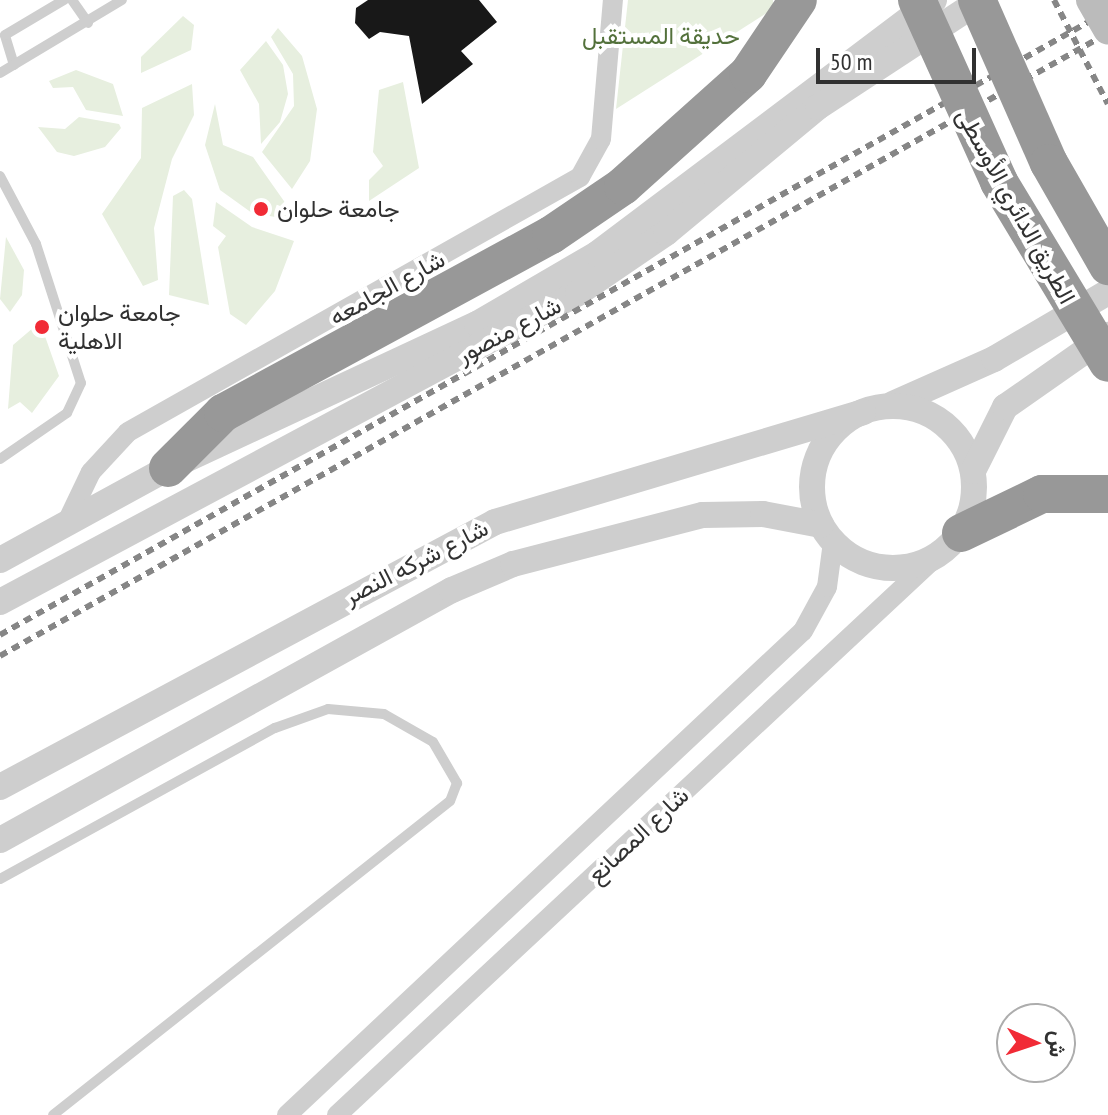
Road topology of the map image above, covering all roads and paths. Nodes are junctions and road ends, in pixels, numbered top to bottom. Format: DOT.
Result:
graph roads {
  1 [pos="64,0"];
  2 [pos="72,0"];
  3 [pos="122,0"];
  4 [pos="613,0"];
  5 [pos="798,0"];
  6 [pos="917,0"];
  7 [pos="934,0"];
  8 [pos="979,0"];
  9 [pos="1091,0"];
  10 [pos="88,23"];
  11 [pos="1108,30"];
  12 [pos="14,65"];
  13 [pos="0,73"];
  14 [pos="0,176"];
  15 [pos="1108,266"];
  16 [pos="1108,292"];
  17 [pos="1108,335"];
  18 [pos="1108,363"];
  19 [pos="893,404"];
  20 [pos="863,412"];
  21 [pos="0,459"];
  22 [pos="168,468"];
  23 [pos="973,471"];
  24 [pos="1108,494"];
  25 [pos="67,522"];
  26 [pos="827,533"];
  27 [pos="949,544"];
  28 [pos="0,560"];
  29 [pos="0,602"];
  30 [pos="0,787"];
  31 [pos="0,840"];
  32 [pos="0,879"];
  33 [pos="398,1013"];
  34 [pos="419,1039"];
  35 [pos="53,1115"];
  36 [pos="287,1115"];
  37 [pos="337,1115"];
  1 -- 12 [label="lane"];
  2 -- 10 [label="lane"];
  3 -- 10 [label="lane"];
  4 -- 25 [label="street, شارع الجامعه"];
  5 -- 22 [label="highway"];
  6 -- 18 [label="highway, الطريق الدائري الأوسطى, bridge"];
  7 -- 22 [label="street, شارع منصور"];
  8 -- 15 [label="highway, الطريق الدائري الأوسطى, bridge"];
  8 -- 29 [label="street, شارع منصور"];
  9 -- 11 [label="main road, bridge"];
  10 -- 12 [label="lane"];
  12 -- 13 [label="lane"];
  14 -- 21 [label="lane"];
  16 -- 19 [label="street"];
  17 -- 23 [label="street"];
  19 -- 20 [label="street"];
  19 -- 23 [label="street"];
  20 -- 26 [label="street"];
  20 -- 30 [label="street, شارع شركه النصر"];
  22 -- 25 [label="street, شارع منصور"];
  23 -- 27 [label="street"];
  24 -- 27 [label="highway"];
  25 -- 28 [label="street, شارع منصور"];
  26 -- 27 [label="street"];
  26 -- 31 [label="street, شارع شركه النصر"];
  26 -- 33 [label="street, شارع المصانع"];
  27 -- 34 [label="street, شارع المصانع"];
  32 -- 35 [label="lane"];
  33 -- 34 [label="street"];
  33 -- 36 [label="street, شارع المصانع"];
  34 -- 37 [label="street, شارع المصانع"];
}
